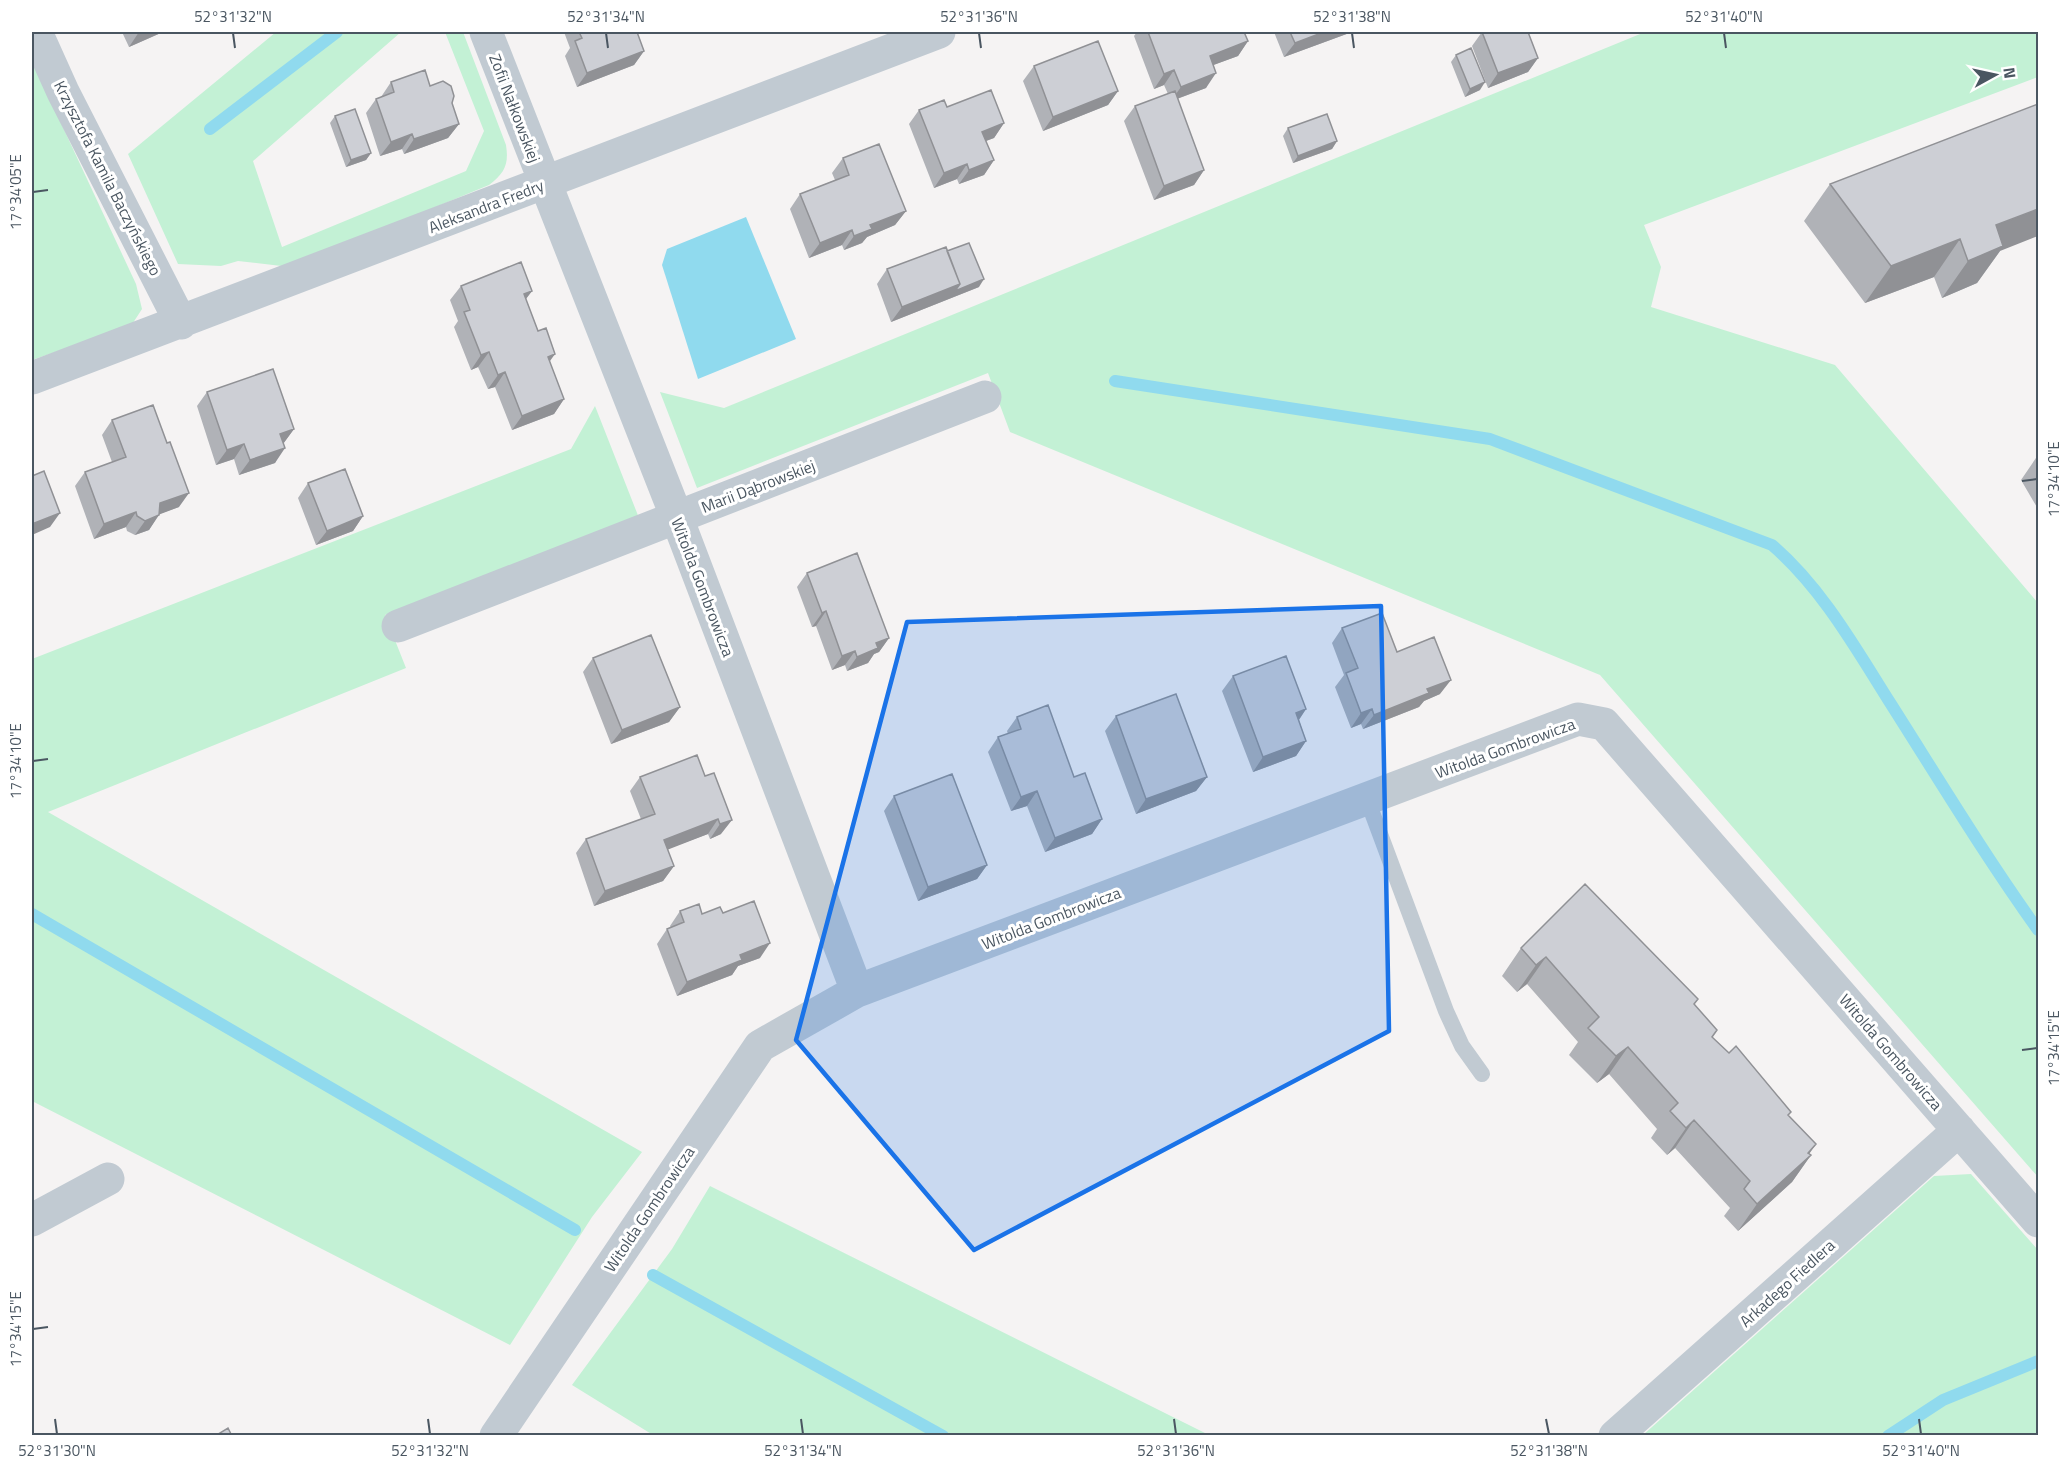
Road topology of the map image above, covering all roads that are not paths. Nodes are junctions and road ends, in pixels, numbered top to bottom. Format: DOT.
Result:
graph roads {
  1 [pos="36,32"];
  2 [pos="486,32"];
  3 [pos="939,32"];
  4 [pos="544,184"];
  5 [pos="181,323"];
  6 [pos="32,378"];
  7 [pos="985,397"];
  8 [pos="677,518"];
  9 [pos="398,626"];
  10 [pos="1366,799"];
  11 [pos="857,991"];
  12 [pos="1482,1074"];
  13 [pos="1959,1130"];
  14 [pos="108,1179"];
  15 [pos="32,1220"];
  16 [pos="2038,1221"];
  17 [pos="496,1436"];
  18 [pos="1615,1436"];
  1 -- 5 [label="street, Krzysztofa Kamila Baczyńskiego"];
  2 -- 4 [label="street, Zofii Nałkowskiej"];
  3 -- 4 [label="street, Aleksandra Fredry"];
  4 -- 5 [label="street, Aleksandra Fredry"];
  4 -- 8 [label="street, Witolda Gombrowicza"];
  5 -- 6 [label="street, Aleksandra Fredry"];
  7 -- 8 [label="street, Marii Dąbrowskiej"];
  8 -- 9 [label="street, Marii Dąbrowskiej"];
  8 -- 11 [label="street, Witolda Gombrowicza"];
  10 -- 11 [label="street, Witolda Gombrowicza"];
  10 -- 12 [label="lane"];
  10 -- 13 [label="street, Witolda Gombrowicza"];
  11 -- 17 [label="street, Witolda Gombrowicza"];
  13 -- 16 [label="street, Witolda Gombrowicza"];
  13 -- 18 [label="street, Arkadego Fiedlera"];
  14 -- 15 [label="street"];
}
